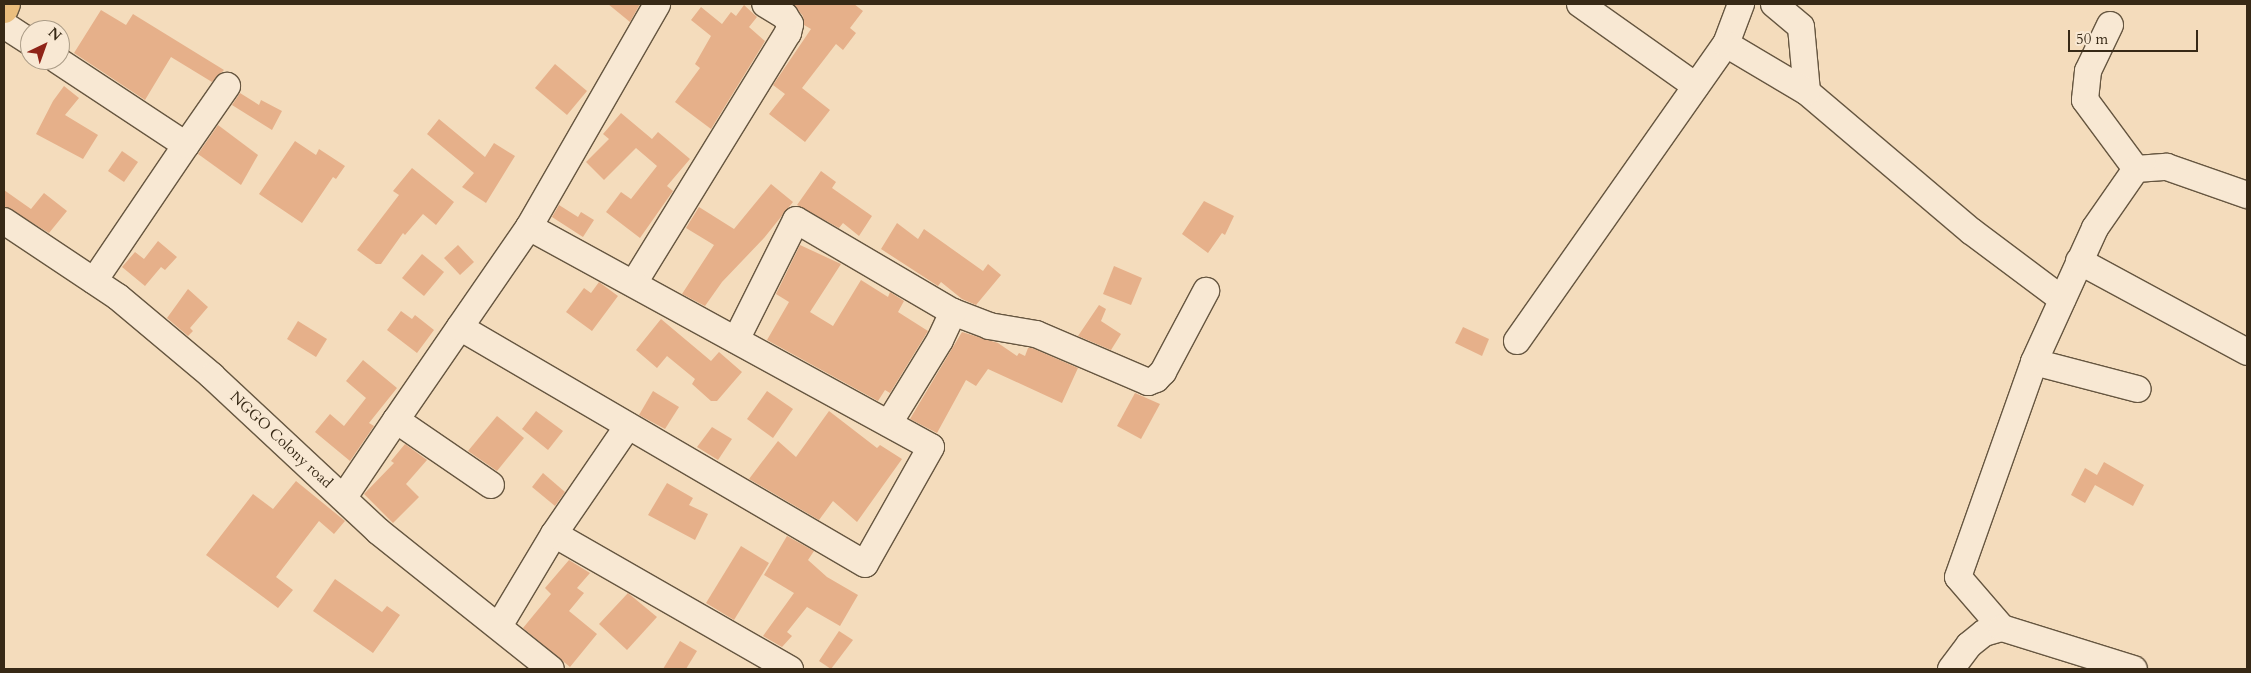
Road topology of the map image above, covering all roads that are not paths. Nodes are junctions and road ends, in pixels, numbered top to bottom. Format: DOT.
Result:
graph roads {
  1 [pos="6,4"];
  2 [pos="657,4"];
  3 [pos="765,4"];
  4 [pos="1580,4"];
  5 [pos="1741,4"];
  6 [pos="1774,4"];
  7 [pos="4,8"];
  8 [pos="4,25"];
  9 [pos="2110,25"];
  10 [pos="20,35"];
  11 [pos="1726,44"];
  12 [pos="70,69"];
  13 [pos="227,86"];
  14 [pos="1696,86"];
  15 [pos="1807,92"];
  16 [pos="186,145"];
  17 [pos="2136,168"];
  18 [pos="2247,195"];
  19 [pos="4,221"];
  20 [pos="530,226"];
  21 [pos="2080,261"];
  22 [pos="94,281"];
  23 [pos="634,284"];
  24 [pos="1206,291"];
  25 [pos="2062,299"];
  26 [pos="953,312"];
  27 [pos="460,327"];
  28 [pos="736,340"];
  29 [pos="1517,341"];
  30 [pos="2247,352"];
  31 [pos="2034,362"];
  32 [pos="2138,389"];
  33 [pos="396,420"];
  34 [pos="888,423"];
  35 [pos="628,426"];
  36 [pos="491,485"];
  37 [pos="344,497"];
  38 [pos="554,534"];
  39 [pos="499,626"];
  40 [pos="2002,628"];
  41 [pos="748,658"];
  42 [pos="551,669"];
  43 [pos="790,669"];
  44 [pos="1951,669"];
  45 [pos="2134,669"];
  1 -- 7 [label="main road"];
  2 -- 20 [label="street"];
  3 -- 23 [label="street"];
  4 -- 14 [label="street"];
  5 -- 11 [label="street"];
  6 -- 15 [label="street"];
  8 -- 10 [label="street"];
  9 -- 17 [label="street"];
  11 -- 14 [label="street"];
  11 -- 15 [label="street"];
  12 -- 16 [label="street"];
  13 -- 16 [label="street"];
  14 -- 29 [label="street"];
  15 -- 25 [label="street"];
  16 -- 22 [label="street"];
  17 -- 18 [label="street"];
  17 -- 21 [label="street"];
  19 -- 22 [label="street, NGGO Colony road"];
  20 -- 23 [label="street"];
  20 -- 27 [label="street"];
  21 -- 25 [label="street"];
  21 -- 30 [label="street"];
  22 -- 37 [label="street, NGGO Colony road"];
  23 -- 28 [label="street"];
  24 -- 26 [label="street"];
  25 -- 31 [label="street"];
  26 -- 28 [label="street"];
  26 -- 34 [label="street"];
  27 -- 33 [label="street"];
  27 -- 35 [label="street"];
  28 -- 34 [label="street"];
  31 -- 32 [label="street"];
  31 -- 40 [label="street"];
  33 -- 36 [label="street"];
  33 -- 37 [label="street"];
  34 -- 35 [label="street"];
  35 -- 38 [label="street"];
  37 -- 39 [label="street, NGGO Colony road"];
  38 -- 39 [label="street"];
  38 -- 41 [label="street"];
  39 -- 42 [label="street, NGGO Colony road"];
  40 -- 44 [label="street"];
  40 -- 45 [label="street"];
  41 -- 43 [label="street"];
}
